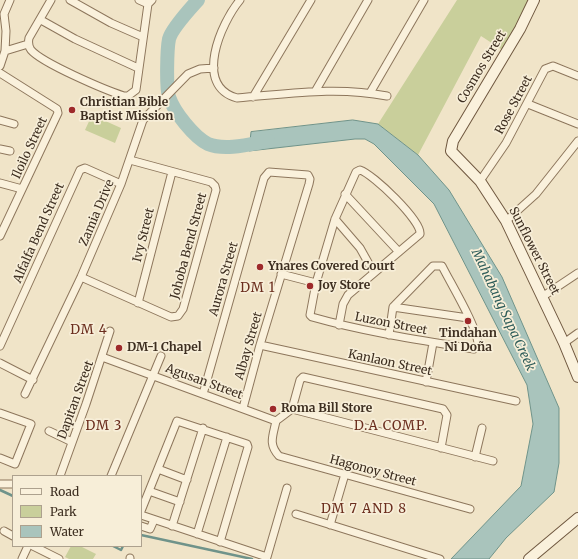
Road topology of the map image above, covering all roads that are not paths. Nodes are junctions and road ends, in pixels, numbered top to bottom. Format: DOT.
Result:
graph roads {
  1 [pos="10,0"];
  2 [pos="51,0"];
  3 [pos="70,0"];
  4 [pos="139,0"];
  5 [pos="240,0"];
  6 [pos="311,0"];
  7 [pos="368,0"];
  8 [pos="424,0"];
  9 [pos="534,0"];
  10 [pos="150,2"];
  11 [pos="41,20"];
  12 [pos="143,37"];
  13 [pos="28,44"];
  14 [pos="5,51"];
  15 [pos="0,66"];
  16 [pos="138,68"];
  17 [pos="214,68"];
  18 [pos="0,74"];
  19 [pos="578,76"];
  20 [pos="316,90"];
  21 [pos="370,93"];
  22 [pos="387,96"];
  23 [pos="253,97"];
  24 [pos="528,104"];
  25 [pos="0,120"];
  26 [pos="14,124"];
  27 [pos="578,124"];
  28 [pos="578,141"];
  29 [pos="451,147"];
  30 [pos="0,148"];
  31 [pos="10,151"];
  32 [pos="130,160"];
  33 [pos="172,172"];
  34 [pos="308,175"];
  35 [pos="480,181"];
  36 [pos="0,184"];
  37 [pos="121,184"];
  38 [pos="22,189"];
  39 [pos="345,194"];
  40 [pos="335,219"];
  41 [pos="506,221"];
  42 [pos="0,236"];
  43 [pos="399,252"];
  44 [pos="374,273"];
  45 [pos="578,273"];
  46 [pos="281,274"];
  47 [pos="81,277"];
  48 [pos="316,283"];
  49 [pos="542,297"];
  50 [pos="138,303"];
  51 [pos="393,307"];
  52 [pos="468,318"];
  53 [pos="339,325"];
  54 [pos="110,331"];
  55 [pos="578,333"];
  56 [pos="389,335"];
  57 [pos="433,342"];
  58 [pos="564,343"];
  59 [pos="260,345"];
  60 [pos="0,346"];
  61 [pos="161,356"];
  62 [pos="102,357"];
  63 [pos="0,363"];
  64 [pos="153,375"];
  65 [pos="578,377"];
  66 [pos="33,380"];
  67 [pos="426,382"];
  68 [pos="25,394"];
  69 [pos="203,394"];
  70 [pos="516,401"];
  71 [pos="243,408"];
  72 [pos="292,409"];
  73 [pos="0,413"];
  74 [pos="276,421"];
  75 [pos="203,428"];
  76 [pos="482,428"];
  77 [pos="49,431"];
  78 [pos="227,437"];
  79 [pos="72,442"];
  80 [pos="441,448"];
  81 [pos="475,456"];
  82 [pos="0,458"];
  83 [pos="493,461"];
  84 [pos="158,469"];
  85 [pos="345,474"];
  86 [pos="60,475"];
  87 [pos="111,475"];
  88 [pos="187,480"];
  89 [pos="0,484"];
  90 [pos="12,484"];
  91 [pos="287,488"];
  92 [pos="149,491"];
  93 [pos="180,502"];
  94 [pos="142,509"];
  95 [pos="470,509"];
  96 [pos="296,514"];
  97 [pos="142,515"];
  98 [pos="578,518"];
  99 [pos="154,520"];
  100 [pos="330,525"];
  101 [pos="142,526"];
  102 [pos="172,526"];
  103 [pos="4,531"];
  104 [pos="197,534"];
  105 [pos="12,535"];
  106 [pos="220,542"];
  107 [pos="28,547"];
  108 [pos="36,547"];
  109 [pos="269,558"];
  110 [pos="22,559"];
  111 [pos="59,559"];
  112 [pos="440,559"];
  113 [pos="529,559"];
  1 -- 14 [label="street"];
  2 -- 11 [label="street"];
  3 -- 12 [label="street"];
  4 -- 10 [label="street"];
  5 -- 17 [label="street"];
  6 -- 23 [label="street"];
  7 -- 20 [label="street"];
  8 -- 21 [label="street"];
  9 -- 29 [label="street, Cosmos Street"];
  10 -- 12 [label="street"];
  11 -- 13 [label="street"];
  11 -- 16 [label="street"];
  12 -- 16 [label="street"];
  13 -- 14 [label="street"];
  13 -- 16 [label="street"];
  14 -- 15 [label="street"];
  17 -- 23 [label="street"];
  17 -- 32 [label="street, Zamia Drive"];
  18 -- 38 [label="street, Iloilo Street"];
  19 -- 24 [label="street, Rose Street"];
  20 -- 21 [label="street"];
  20 -- 23 [label="street"];
  21 -- 22 [label="street"];
  24 -- 27 [label="street"];
  24 -- 35 [label="street, Rose Street"];
  25 -- 26 [label="street"];
  28 -- 41 [label="street"];
  29 -- 35 [label="street, Sunflower Street"];
  30 -- 31 [label="street"];
  32 -- 33 [label="street, Johoba Bend Street"];
  32 -- 37 [label="street, Zamia Drive"];
  33 -- 50 [label="street, Ivy Street"];
  33 -- 50 [label="street, Johoba Bend Street"];
  34 -- 46 [label="street, Albay Street"];
  34 -- 69 [label="street, Aurora Street"];
  35 -- 41 [label="street, Sunflower Street"];
  36 -- 38 [label="street"];
  37 -- 47 [label="street, Zamia Drive"];
  37 -- 60 [label="street, Alfalfa Bend Street"];
  38 -- 42 [label="street, Iloilo Street"];
  39 -- 40 [label="street"];
  39 -- 43 [label="street"];
  39 -- 43 [label="street"];
  40 -- 44 [label="street"];
  40 -- 48 [label="street"];
  41 -- 49 [label="street, Sunflower Street"];
  43 -- 44 [label="street"];
  44 -- 53 [label="street"];
  45 -- 49 [label="street"];
  46 -- 48 [label="street"];
  46 -- 59 [label="street, Albay Street"];
  47 -- 50 [label="street, Johoba Bend Street"];
  47 -- 66 [label="street, Zamia Drive"];
  48 -- 53 [label="street, Luzon Street"];
  49 -- 58 [label="street, Sunflower Street"];
  51 -- 52 [label="street"];
  51 -- 52 [label="street"];
  51 -- 56 [label="street"];
  52 -- 57 [label="street, Luzon Street"];
  53 -- 56 [label="street, Luzon Street"];
  54 -- 62 [label="street, Dapitan Street"];
  55 -- 58 [label="street"];
  56 -- 57 [label="street, Luzon Street"];
  57 -- 67 [label="street"];
  58 -- 65 [label="street, Sunflower Street"];
  59 -- 67 [label="street, Kanlaon Street"];
  59 -- 71 [label="street, Albay Street"];
  61 -- 64 [label="street"];
  62 -- 64 [label="street, Agusan Street"];
  62 -- 79 [label="street, Dapitan Street"];
  63 -- 66 [label="street"];
  64 -- 69 [label="street, Agusan Street"];
  64 -- 87 [label="street"];
  66 -- 68 [label="street, Zamia Drive"];
  67 -- 70 [label="street, Kanlaon Street"];
  69 -- 71 [label="street, Agusan Street"];
  71 -- 74 [label="street, Agusan Street"];
  72 -- 74 [label="street"];
  72 -- 80 [label="street"];
  72 -- 80 [label="street"];
  73 -- 82 [label="street"];
  74 -- 85 [label="street, Hagonoy Street"];
  75 -- 78 [label="street"];
  75 -- 84 [label="street"];
  75 -- 88 [label="street"];
  76 -- 81 [label="street"];
  77 -- 79 [label="street"];
  78 -- 104 [label="street"];
  78 -- 106 [label="street"];
  79 -- 86 [label="street, Dapitan Street"];
  80 -- 81 [label="street"];
  81 -- 83 [label="street"];
  84 -- 88 [label="street"];
  84 -- 92 [label="street"];
  85 -- 95 [label="street, Hagonoy Street"];
  85 -- 100 [label="street"];
  88 -- 93 [label="street"];
  89 -- 90 [label="street"];
  91 -- 109 [label="street"];
  92 -- 93 [label="street"];
  92 -- 94 [label="street"];
  93 -- 102 [label="street"];
  96 -- 100 [label="street"];
  97 -- 99 [label="street"];
  98 -- 113 [label="street"];
  99 -- 101 [label="street"];
  99 -- 102 [label="street"];
  100 -- 112 [label="street"];
  102 -- 104 [label="street"];
  103 -- 105 [label="street"];
  104 -- 106 [label="street"];
  106 -- 109 [label="street"];
  107 -- 110 [label="street"];
  108 -- 111 [label="street"];
}
